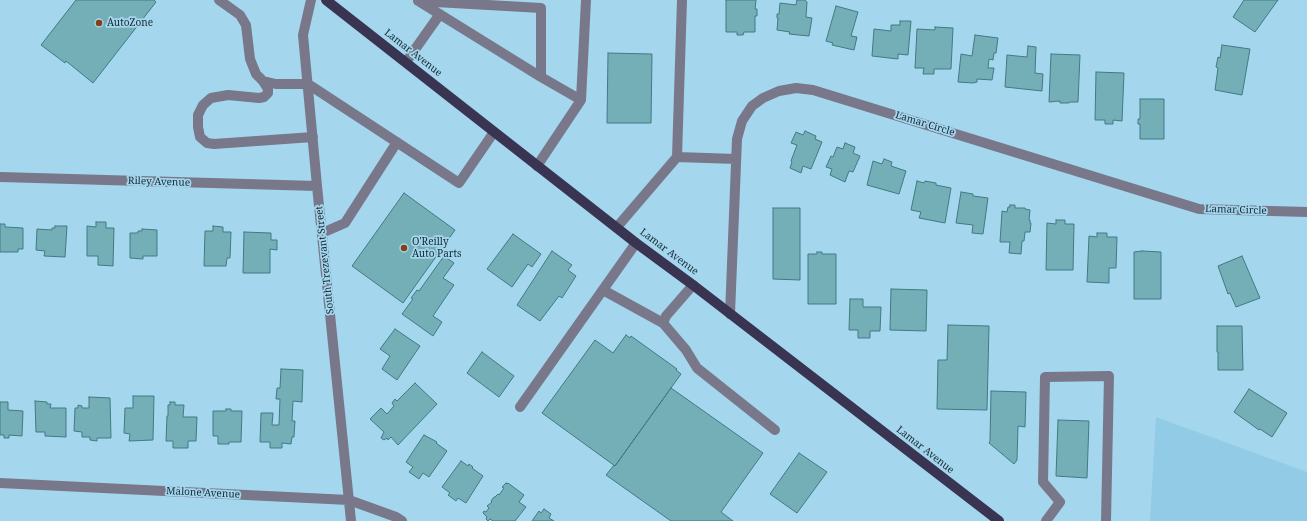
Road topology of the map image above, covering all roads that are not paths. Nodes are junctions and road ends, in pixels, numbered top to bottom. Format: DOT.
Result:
graph roads {
  1 [pos="219,0"];
  2 [pos="311,0"];
  3 [pos="326,0"];
  4 [pos="418,0"];
  5 [pos="586,0"];
  6 [pos="682,0"];
  7 [pos="440,14"];
  8 [pos="406,62"];
  9 [pos="540,77"];
  10 [pos="263,81"];
  11 [pos="308,84"];
  12 [pos="581,100"];
  13 [pos="494,132"];
  14 [pos="313,137"];
  15 [pos="397,142"];
  16 [pos="677,157"];
  17 [pos="736,159"];
  18 [pos="537,166"];
  19 [pos="0,177"];
  20 [pos="317,186"];
  21 [pos="1307,212"];
  22 [pos="617,227"];
  23 [pos="322,234"];
  24 [pos="636,243"];
  25 [pos="693,285"];
  26 [pos="603,290"];
  27 [pos="730,314"];
  28 [pos="663,323"];
  29 [pos="520,407"];
  30 [pos="775,430"];
  31 [pos="0,483"];
  32 [pos="349,500"];
  33 [pos="351,521"];
  34 [pos="402,521"];
  35 [pos="999,521"];
  36 [pos="1046,521"];
  37 [pos="1106,521"];
  1 -- 10 [label="street"];
  2 -- 11 [label="street, South Trezevant Street"];
  3 -- 8 [label="main road, Lamar Avenue"];
  4 -- 7 [label="street"];
  4 -- 9 [label="street"];
  5 -- 12 [label="street"];
  6 -- 16 [label="street"];
  7 -- 8 [label="street"];
  7 -- 9 [label="street"];
  8 -- 13 [label="main road, Lamar Avenue"];
  9 -- 12 [label="street"];
  10 -- 11 [label="street"];
  10 -- 14 [label="street"];
  11 -- 14 [label="street, South Trezevant Street"];
  11 -- 15 [label="street"];
  12 -- 18 [label="street"];
  13 -- 15 [label="street"];
  13 -- 18 [label="main road, Lamar Avenue"];
  14 -- 20 [label="street, South Trezevant Street"];
  15 -- 23 [label="street"];
  16 -- 17 [label="street"];
  16 -- 22 [label="street"];
  17 -- 21 [label="street, Lamar Circle"];
  17 -- 27 [label="street, Lamar Circle"];
  18 -- 22 [label="main road, Lamar Avenue"];
  19 -- 20 [label="street, Riley Avenue"];
  20 -- 23 [label="street, South Trezevant Street"];
  22 -- 24 [label="main road, Lamar Avenue"];
  23 -- 32 [label="street, South Trezevant Street"];
  24 -- 25 [label="main road, Lamar Avenue"];
  24 -- 26 [label="street"];
  25 -- 27 [label="main road, Lamar Avenue"];
  25 -- 28 [label="street"];
  26 -- 28 [label="street"];
  26 -- 29 [label="street"];
  27 -- 35 [label="main road, Lamar Avenue"];
  28 -- 30 [label="street"];
  31 -- 32 [label="street, Malone Avenue"];
  32 -- 33 [label="street, South Trezevant Street"];
  32 -- 34 [label="street, Malone Avenue"];
  36 -- 37 [label="street"];
}
